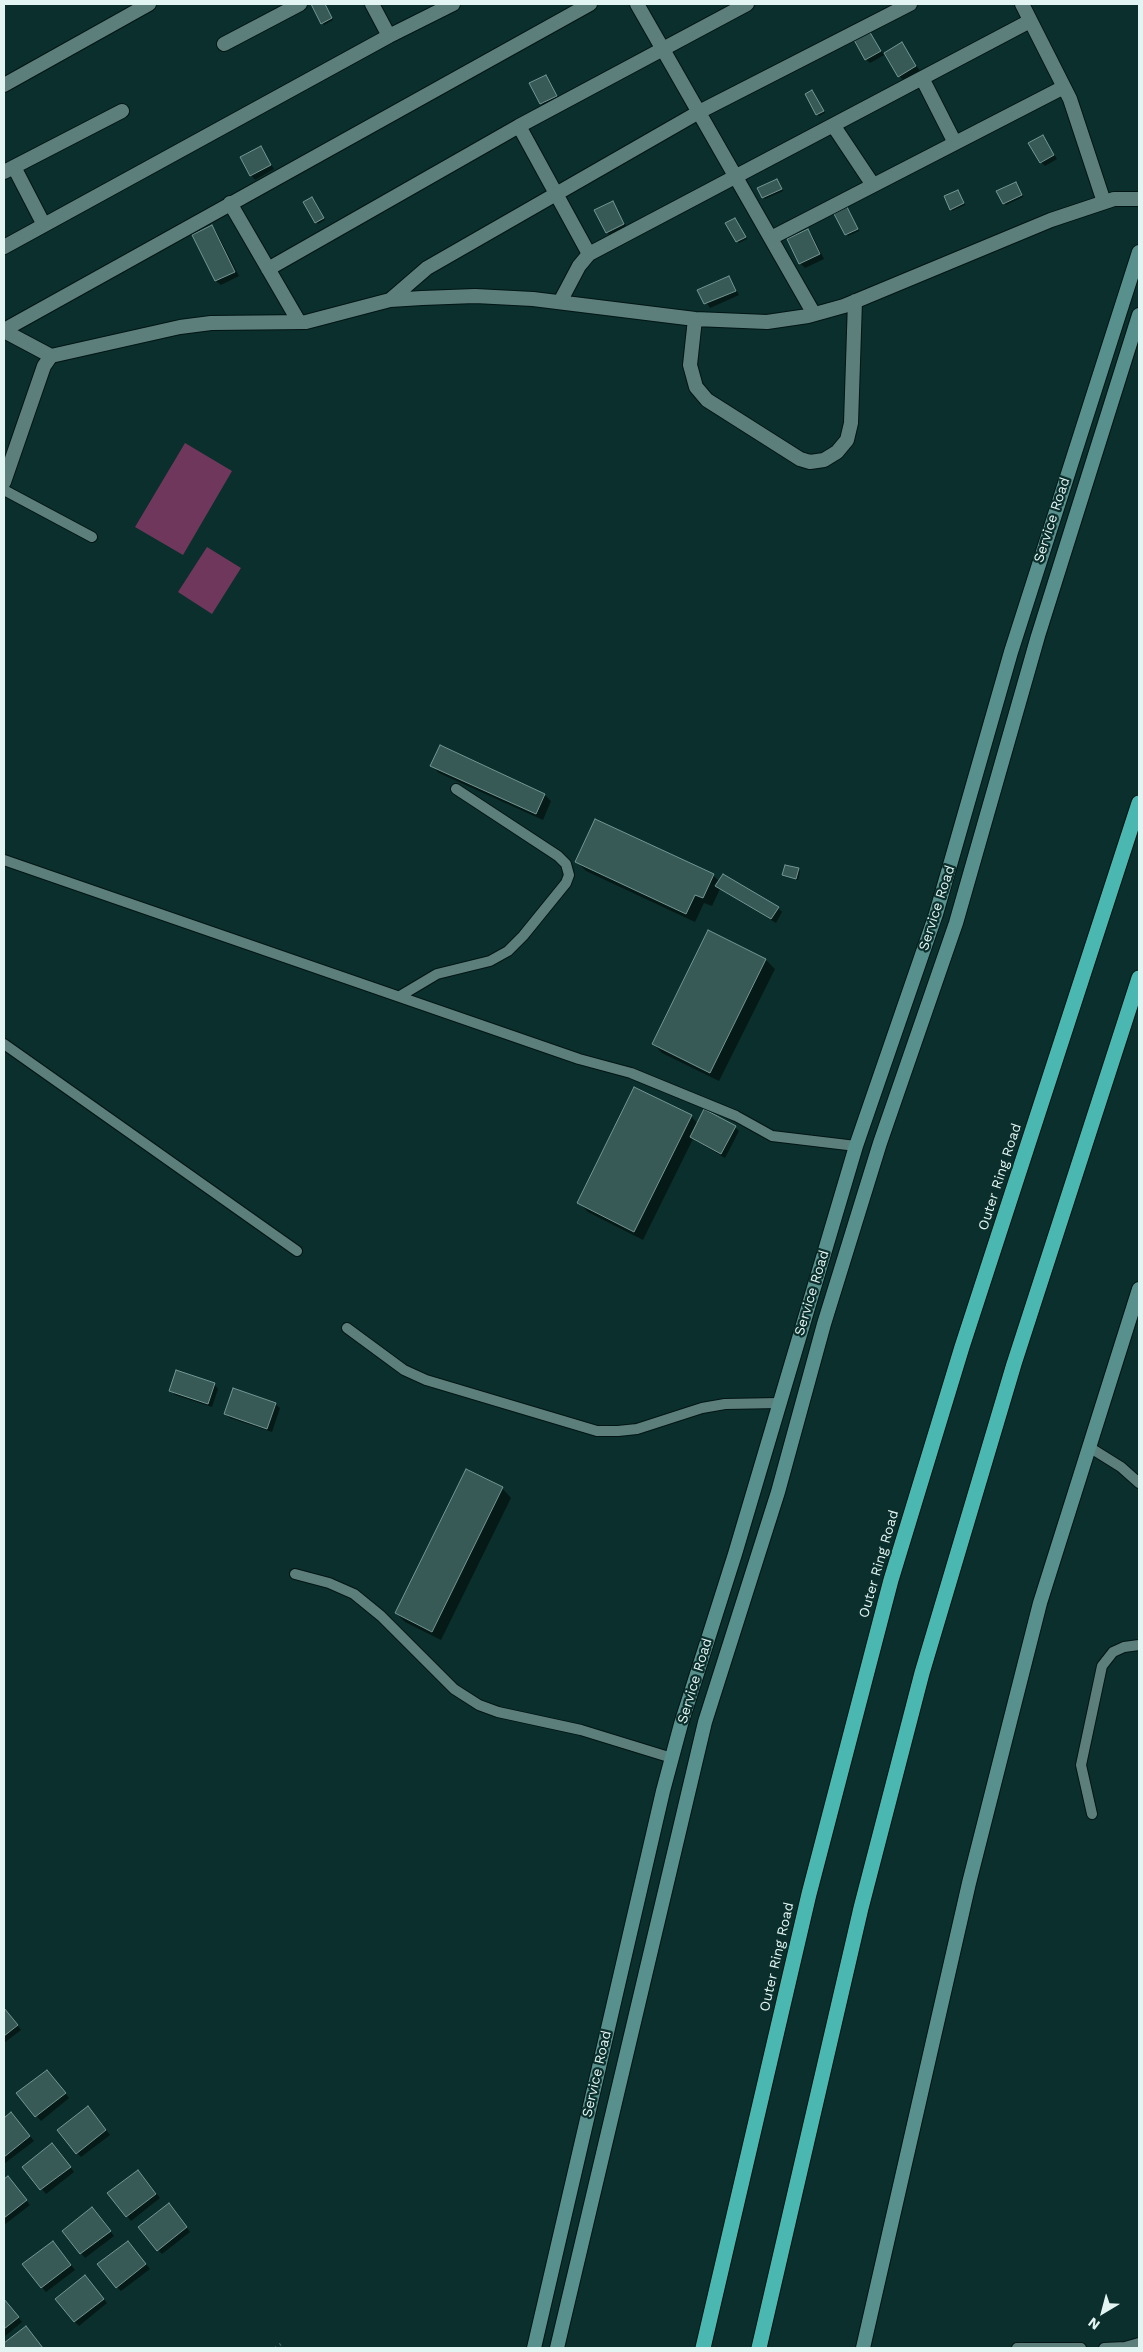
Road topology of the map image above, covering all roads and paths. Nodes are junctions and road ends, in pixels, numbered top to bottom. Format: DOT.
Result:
graph roads {
  1 [pos="149,4"];
  2 [pos="300,4"];
  3 [pos="372,4"];
  4 [pos="453,4"];
  5 [pos="590,4"];
  6 [pos="637,4"];
  7 [pos="747,4"];
  8 [pos="907,4"];
  9 [pos="1022,4"];
  10 [pos="1030,21"];
  11 [pos="389,36"];
  12 [pos="224,44"];
  13 [pos="662,48"];
  14 [pos="922,78"];
  15 [pos="4,85"];
  16 [pos="1064,87"];
  17 [pos="122,111"];
  18 [pos="699,112"];
  19 [pos="833,125"];
  20 [pos="519,126"];
  21 [pos="955,143"];
  22 [pos="9,170"];
  23 [pos="736,177"];
  24 [pos="873,185"];
  25 [pos="556,194"];
  26 [pos="1139,199"];
  27 [pos="1104,202"];
  28 [pos="230,203"];
  29 [pos="44,225"];
  30 [pos="771,238"];
  31 [pos="4,247"];
  32 [pos="1139,252"];
  33 [pos="589,254"];
  34 [pos="268,269"];
  35 [pos="390,300"];
  36 [pos="855,301"];
  37 [pos="560,302"];
  38 [pos="814,314"];
  39 [pos="1139,314"];
  40 [pos="695,319"];
  41 [pos="299,322"];
  42 [pos="4,330"];
  43 [pos="51,356"];
  44 [pos="4,482"];
  45 [pos="4,490"];
  46 [pos="92,537"];
  47 [pos="456,789"];
  48 [pos="1139,803"];
  49 [pos="4,860"];
  50 [pos="1139,978"];
  51 [pos="400,996"];
  52 [pos="4,1044"];
  53 [pos="856,1146"];
  54 [pos="297,1251"];
  55 [pos="1139,1290"];
  56 [pos="347,1328"];
  57 [pos="779,1402"];
  58 [pos="1089,1447"];
  59 [pos="1139,1484"];
  60 [pos="295,1574"];
  61 [pos="1139,1645"];
  62 [pos="672,1758"];
  63 [pos="1092,1814"];
  64 [pos="282,2343"];
  65 [pos="1139,2343"];
  66 [pos="276,2348"];
  67 [pos="534,2348"];
  68 [pos="557,2348"];
  69 [pos="704,2348"];
  70 [pos="759,2348"];
  71 [pos="864,2348"];
  72 [pos="1017,2348"];
  73 [pos="1081,2348"];
  74 [pos="1104,2348"];
  1 -- 15 [label="street"];
  2 -- 12 [label="street"];
  3 -- 11 [label="street"];
  4 -- 11 [label="street"];
  5 -- 28 [label="street"];
  6 -- 13 [label="street"];
  7 -- 13 [label="street"];
  8 -- 18 [label="street"];
  9 -- 10 [label="street"];
  10 -- 14 [label="street"];
  10 -- 16 [label="street"];
  11 -- 29 [label="street"];
  13 -- 18 [label="street"];
  13 -- 20 [label="street"];
  14 -- 19 [label="street"];
  14 -- 21 [label="street"];
  16 -- 21 [label="street"];
  16 -- 27 [label="street"];
  17 -- 22 [label="street"];
  18 -- 23 [label="street"];
  18 -- 25 [label="street"];
  19 -- 23 [label="street"];
  19 -- 24 [label="street"];
  20 -- 25 [label="street"];
  20 -- 34 [label="street"];
  21 -- 24 [label="street"];
  22 -- 29 [label="street"];
  23 -- 30 [label="street"];
  23 -- 33 [label="street"];
  24 -- 30 [label="street"];
  25 -- 33 [label="street"];
  25 -- 35 [label="street"];
  26 -- 27 [label="street"];
  27 -- 36 [label="street"];
  28 -- 34 [label="street"];
  28 -- 42 [label="street"];
  29 -- 31 [label="street"];
  30 -- 38 [label="street"];
  32 -- 53 [label="main road, Service Road"];
  33 -- 37 [label="street"];
  34 -- 41 [label="street"];
  35 -- 37 [label="street"];
  35 -- 41 [label="street"];
  36 -- 38 [label="street"];
  36 -- 40 [label="street"];
  37 -- 40 [label="street"];
  38 -- 40 [label="street"];
  39 -- 68 [label="main road"];
  41 -- 43 [label="street"];
  42 -- 43 [label="street"];
  43 -- 44 [label="street"];
  45 -- 46 [label="lane"];
  47 -- 51 [label="lane"];
  48 -- 69 [label="highway, Outer Ring Road"];
  49 -- 51 [label="lane"];
  50 -- 70 [label="highway"];
  51 -- 53 [label="lane"];
  52 -- 54 [label="lane"];
  53 -- 57 [label="main road, Service Road"];
  55 -- 58 [label="main road"];
  56 -- 57 [label="lane"];
  57 -- 62 [label="main road, Service Road"];
  58 -- 59 [label="lane"];
  58 -- 71 [label="main road"];
  60 -- 62 [label="lane"];
  61 -- 63 [label="lane"];
  62 -- 67 [label="main road, Service Road"];
  64 -- 66 [label="path"];
  65 -- 74 [label="lane"];
  72 -- 73 [label="lane"];
}
